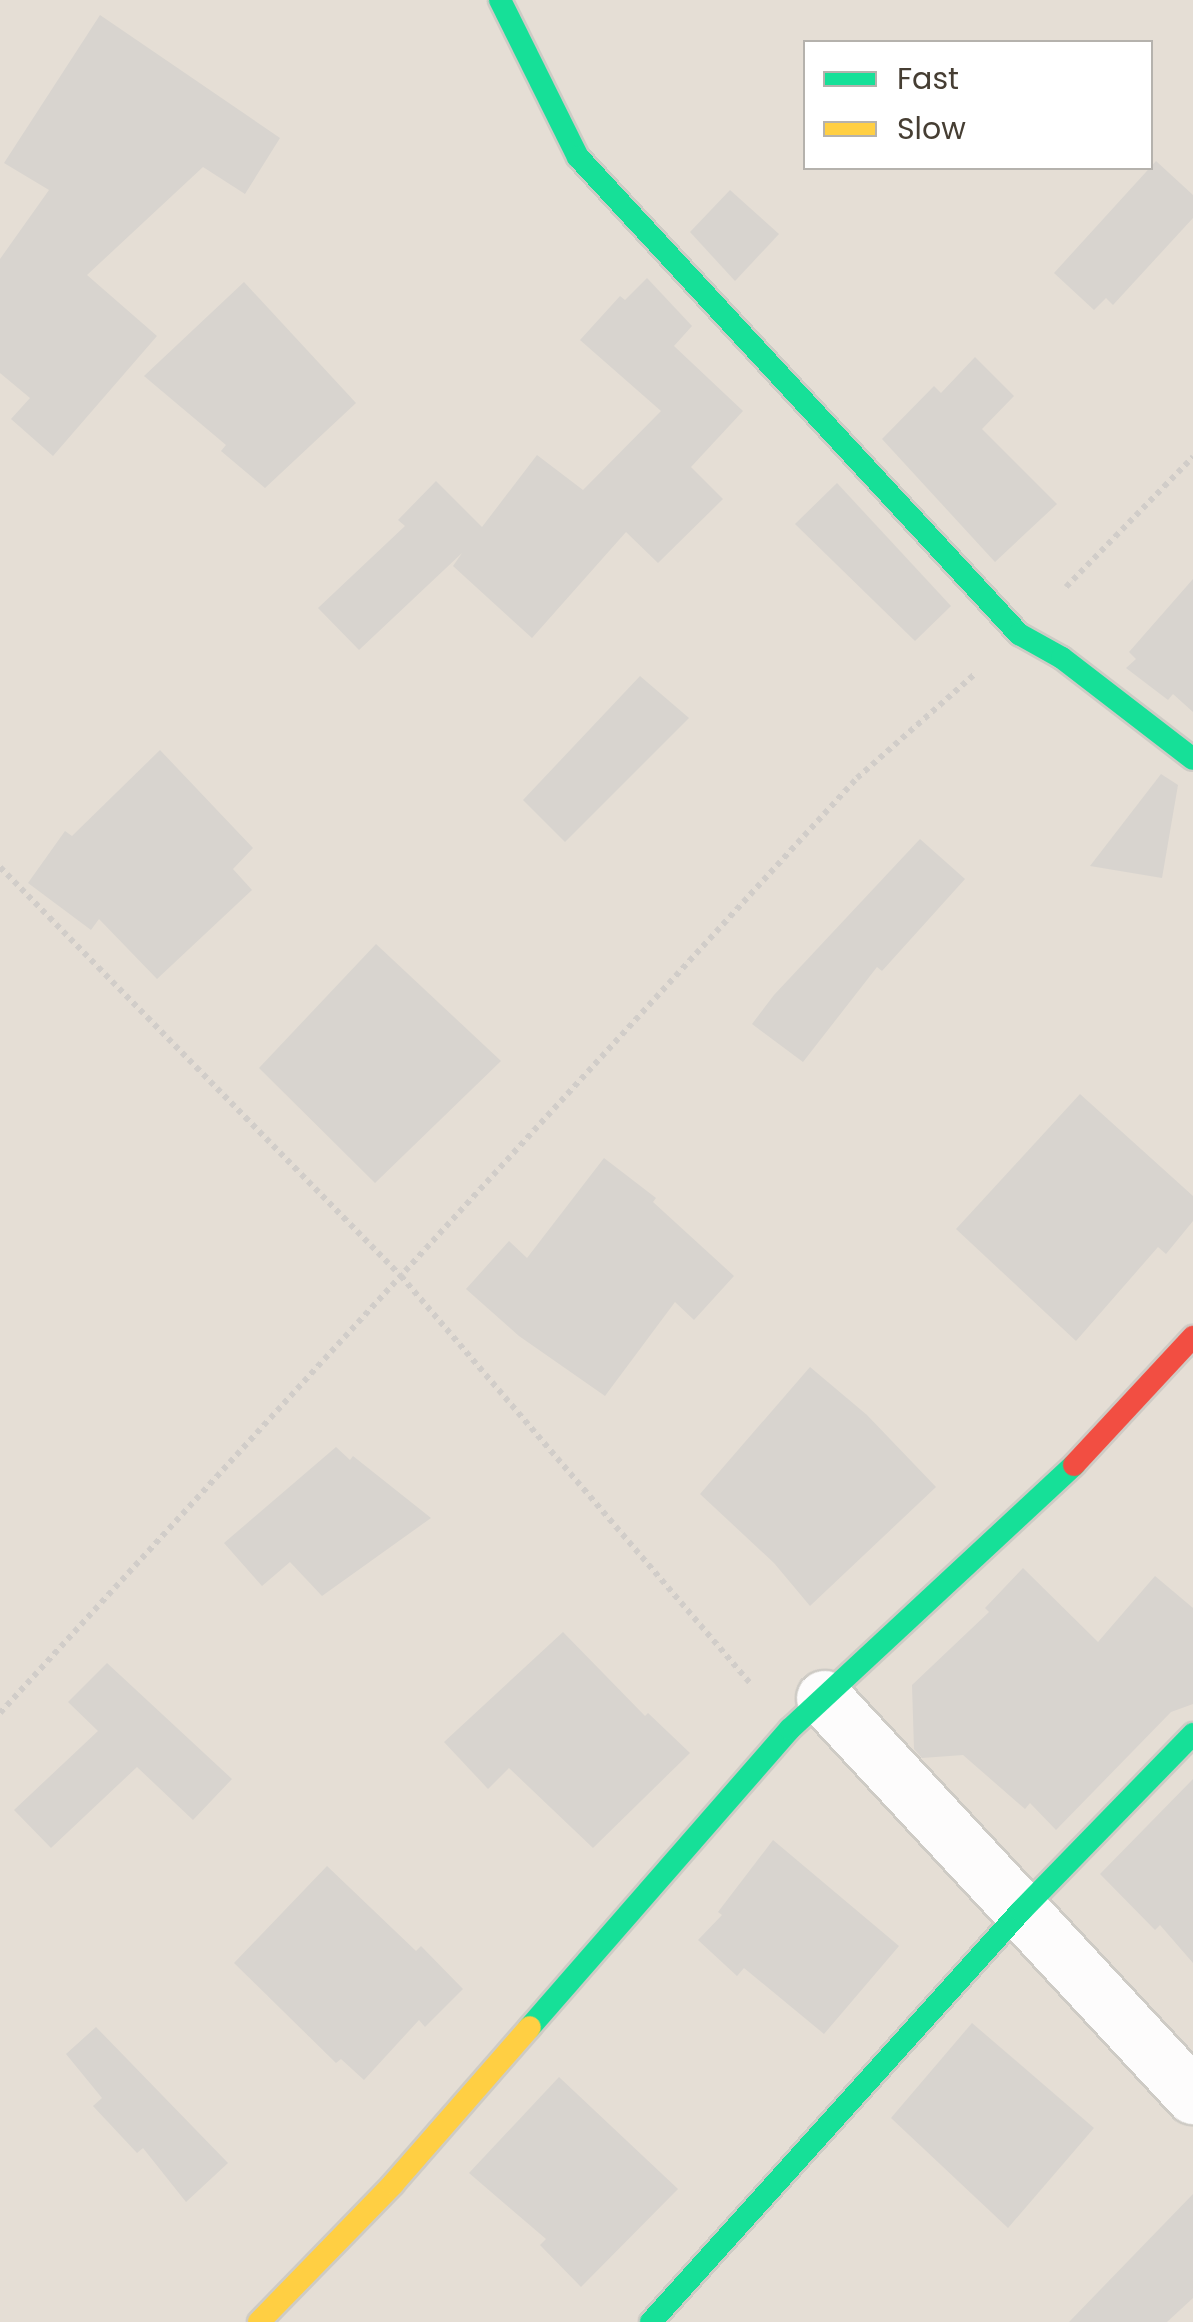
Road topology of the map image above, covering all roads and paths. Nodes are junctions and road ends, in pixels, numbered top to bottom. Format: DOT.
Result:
graph roads {
  1 [pos="500,0"];
  2 [pos="1193,458"];
  3 [pos="1019,634"];
  4 [pos="1193,759"];
  5 [pos="0,867"];
  6 [pos="401,1276"];
  7 [pos="1193,1337"];
  8 [pos="0,1712"];
  9 [pos="807,1714"];
  10 [pos="1193,1734"];
  11 [pos="1022,1911"];
  12 [pos="1193,2096"];
  13 [pos="259,2322"];
  14 [pos="650,2322"];
  1 -- 3 [label="street"];
  2 -- 3 [label="path"];
  3 -- 4 [label="street"];
  3 -- 6 [label="path"];
  5 -- 6 [label="path"];
  6 -- 8 [label="path"];
  6 -- 9 [label="path"];
  7 -- 9 [label="street"];
  9 -- 11 [label="street"];
  9 -- 13 [label="street"];
  10 -- 11 [label="street"];
  11 -- 12 [label="street"];
  11 -- 14 [label="street"];
}
